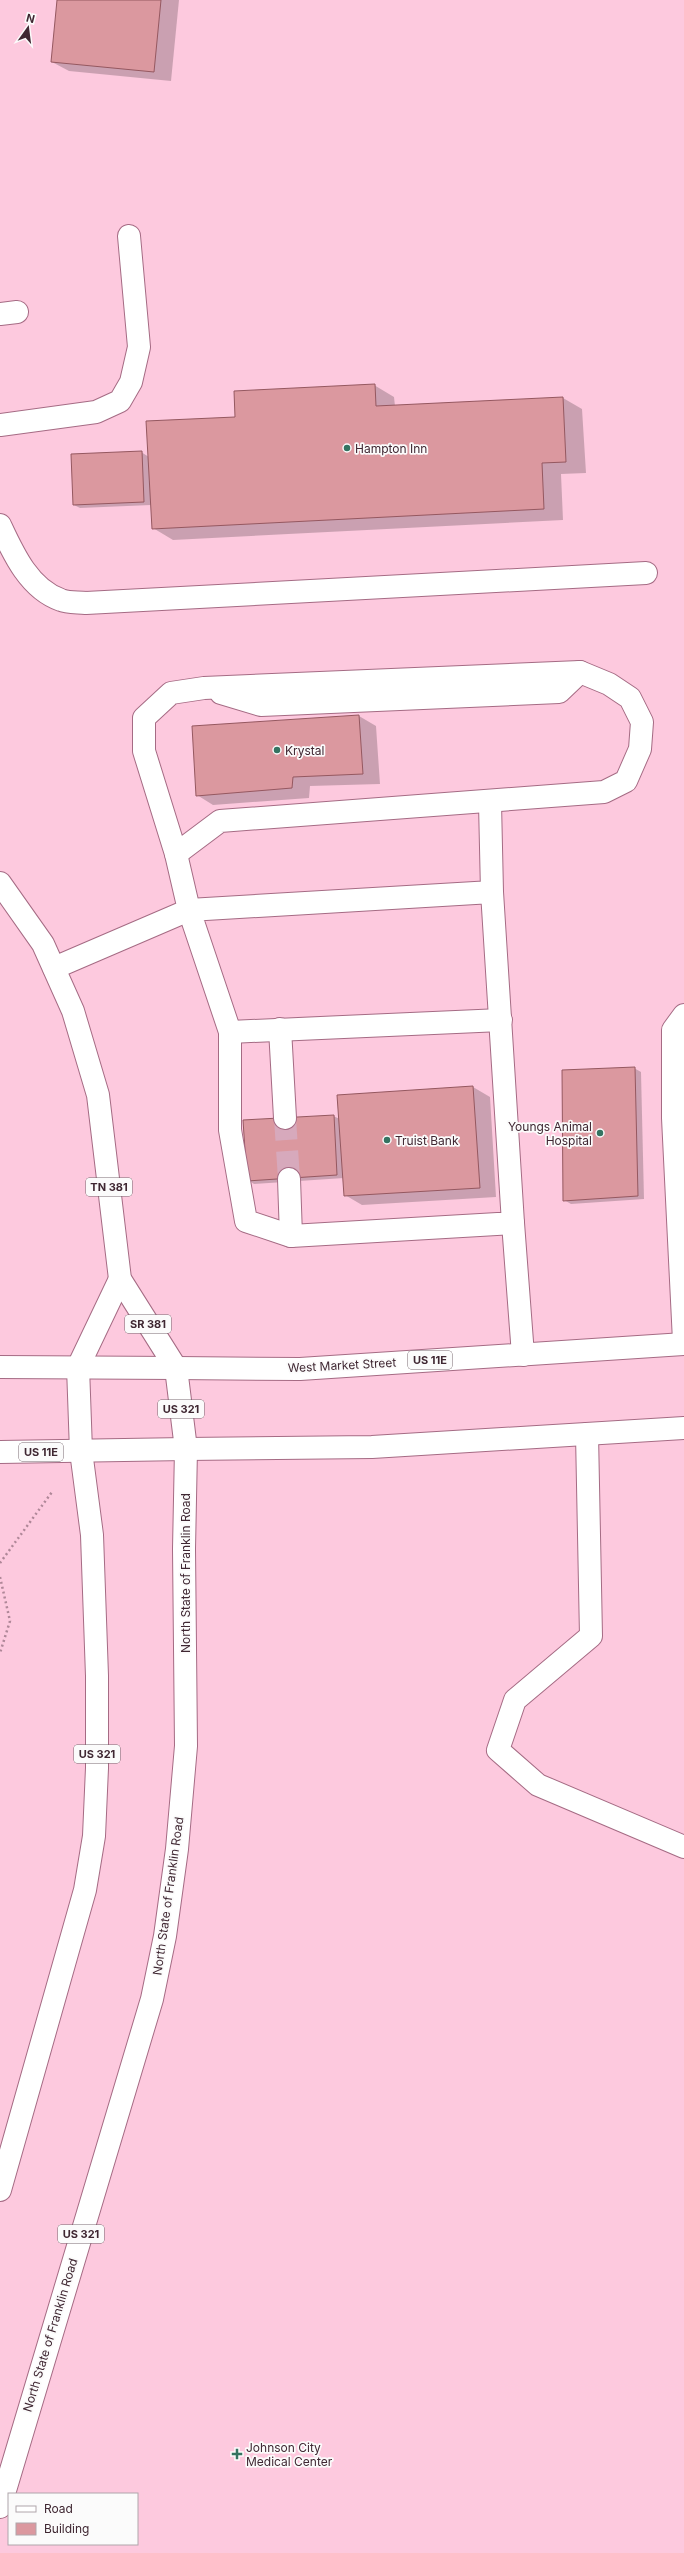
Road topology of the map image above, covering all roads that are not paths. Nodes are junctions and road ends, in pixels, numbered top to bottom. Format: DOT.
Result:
graph roads {
  1 [pos="128,236"];
  2 [pos="0,425"];
  3 [pos="0,525"];
  4 [pos="646,573"];
  5 [pos="490,803"];
  6 [pos="176,854"];
  7 [pos="0,883"];
  8 [pos="492,892"];
  9 [pos="189,910"];
  10 [pos="54,968"];
  11 [pos="684,1015"];
  12 [pos="501,1020"];
  13 [pos="280,1029"];
  14 [pos="230,1032"];
  15 [pos="285,1118"];
  16 [pos="289,1179"];
  17 [pos="513,1223"];
  18 [pos="291,1236"];
  19 [pos="120,1279"];
  20 [pos="684,1343"];
  21 [pos="523,1354"];
  22 [pos="78,1367"];
  23 [pos="0,1368"];
  24 [pos="176,1368"];
  25 [pos="684,1428"];
  26 [pos="587,1434"];
  27 [pos="186,1449"];
  28 [pos="81,1451"];
  29 [pos="0,1452"];
  30 [pos="684,1847"];
  31 [pos="0,2190"];
  32 [pos="0,2507"];
  1 -- 2 [label="main road"];
  3 -- 4 [label="main road"];
  5 -- 6 [label="main road"];
  5 -- 6 [label="main road"];
  5 -- 8 [label="main road"];
  6 -- 9 [label="main road"];
  7 -- 10 [label="main road, North State of Franklin Road / TN 381"];
  8 -- 9 [label="main road"];
  8 -- 12 [label="main road"];
  9 -- 10 [label="main road"];
  9 -- 14 [label="main road"];
  10 -- 19 [label="main road, North State of Franklin Road / TN 381"];
  11 -- 20 [label="main road"];
  12 -- 13 [label="main road"];
  12 -- 17 [label="main road"];
  13 -- 14 [label="main road"];
  13 -- 15 [label="main road"];
  14 -- 18 [label="main road"];
  16 -- 18 [label="main road"];
  17 -- 18 [label="main road"];
  17 -- 21 [label="main road"];
  19 -- 22 [label="main road"];
  19 -- 24 [label="main road, North State of Franklin Road / SR 381"];
  20 -- 21 [label="main road, West Market Street / US 11E"];
  21 -- 24 [label="main road, West Market Street / US 11E"];
  22 -- 23 [label="main road, West Market Street / US 11E"];
  22 -- 24 [label="main road, West Market Street / US 11E"];
  22 -- 28 [label="main road"];
  24 -- 27 [label="main road, North State of Franklin Road / US 321"];
  25 -- 26 [label="main road, US 11E"];
  26 -- 27 [label="main road, US 11E"];
  26 -- 30 [label="main road"];
  27 -- 28 [label="main road, US 11E"];
  27 -- 32 [label="main road, North State of Franklin Road / US 321"];
  28 -- 29 [label="main road, US 11E"];
  28 -- 31 [label="main road, US 321"];
}
